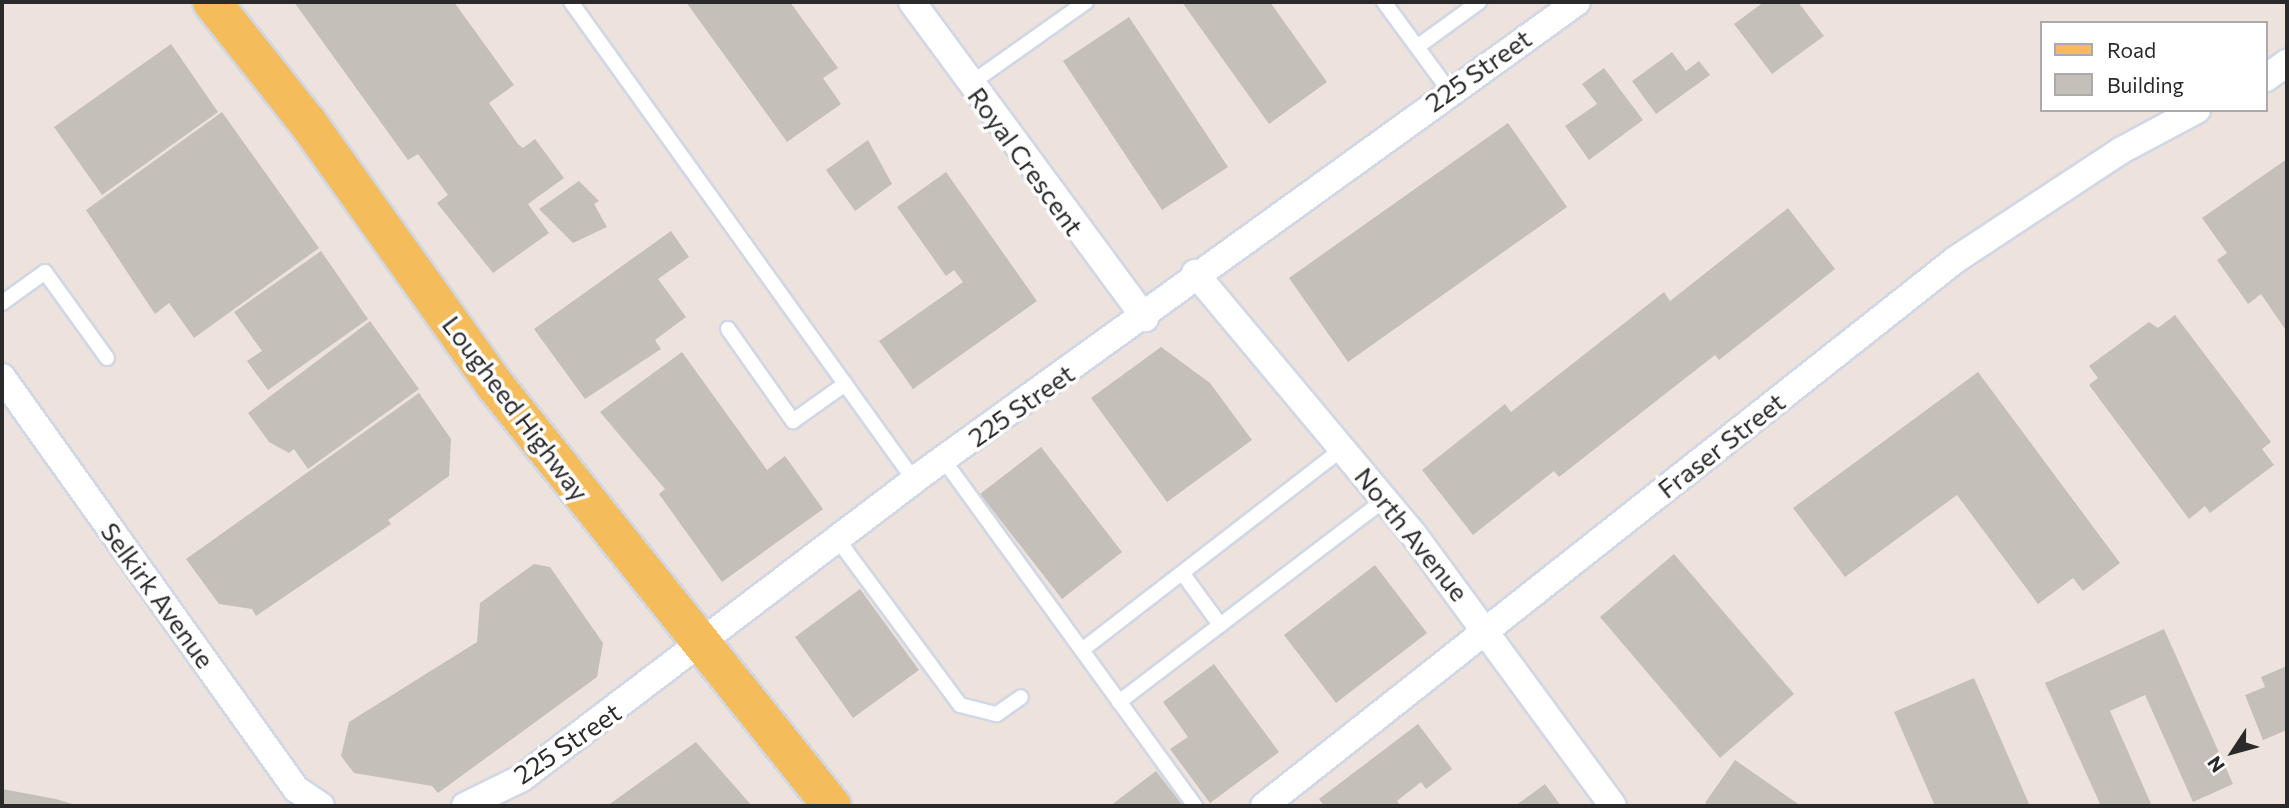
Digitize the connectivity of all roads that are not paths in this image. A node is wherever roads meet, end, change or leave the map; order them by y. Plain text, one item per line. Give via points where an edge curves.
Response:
1 (212, 2) edge
2 (571, 2) edge
3 (912, 2) edge
4 (1086, 2) edge
5 (1384, 2) edge
6 (1479, 2) edge
7 (1572, 3) edge
8 (1417, 47) junction
9 (2287, 63) edge
10 (2268, 77) edge
11 (970, 84) junction
12 (1448, 89) junction
13 (2193, 112) edge
14 (1195, 273) junction
15 (2, 303) edge
16 (1145, 318) junction
17 (728, 329) dead end
18 (107, 358) dead end
19 (2, 377) edge
20 (845, 384) junction
21 (1342, 448) junction
22 (943, 459) junction
23 (914, 480) junction
24 (1385, 499) junction
25 (838, 540) junction
26 (1183, 574) junction
27 (1220, 625) junction
28 (1489, 631) junction
29 (699, 645) junction
30 (1082, 650) junction
31 (1021, 696) dead end
32 (1119, 702) junction
33 (321, 806) edge
34 (465, 806) edge
35 (832, 806) edge
36 (1195, 806) edge
37 (1264, 806) edge
38 (1613, 806) edge

1 - 29 main road, Lougheed Highway via 308,123 495,385
2 - 20 lane
3 - 11 street, Royal Crescent
4 - 11 lane
5 - 8 lane
6 - 8 lane
7 - 12 street, 225 Street
8 - 12 lane
9 - 10 street
11 - 16 street, Royal Crescent
12 - 14 street, 225 Street
13 - 28 street, Fraser Street via 2122,150 1955,260
14 - 16 street, 225 Street
14 - 21 street, North Avenue
15 - 18 lane via 46,272
16 - 22 street, 225 Street
17 - 20 lane via 793,421
19 - 33 street, Selkirk Avenue via 296,789
20 - 23 lane
21 - 24 street, North Avenue
21 - 26 lane
22 - 23 street, 225 Street
22 - 30 lane
23 - 25 street, 225 Street
24 - 27 lane
24 - 28 street, North Avenue
25 - 29 street, 225 Street
25 - 31 lane via 960,705 997,714
26 - 27 lane
26 - 30 lane
27 - 32 lane
28 - 37 street, Fraser Street
28 - 38 street, North Avenue
29 - 34 street, 225 Street via 522,778
29 - 35 main road, Lougheed Highway
30 - 32 lane
32 - 36 lane

